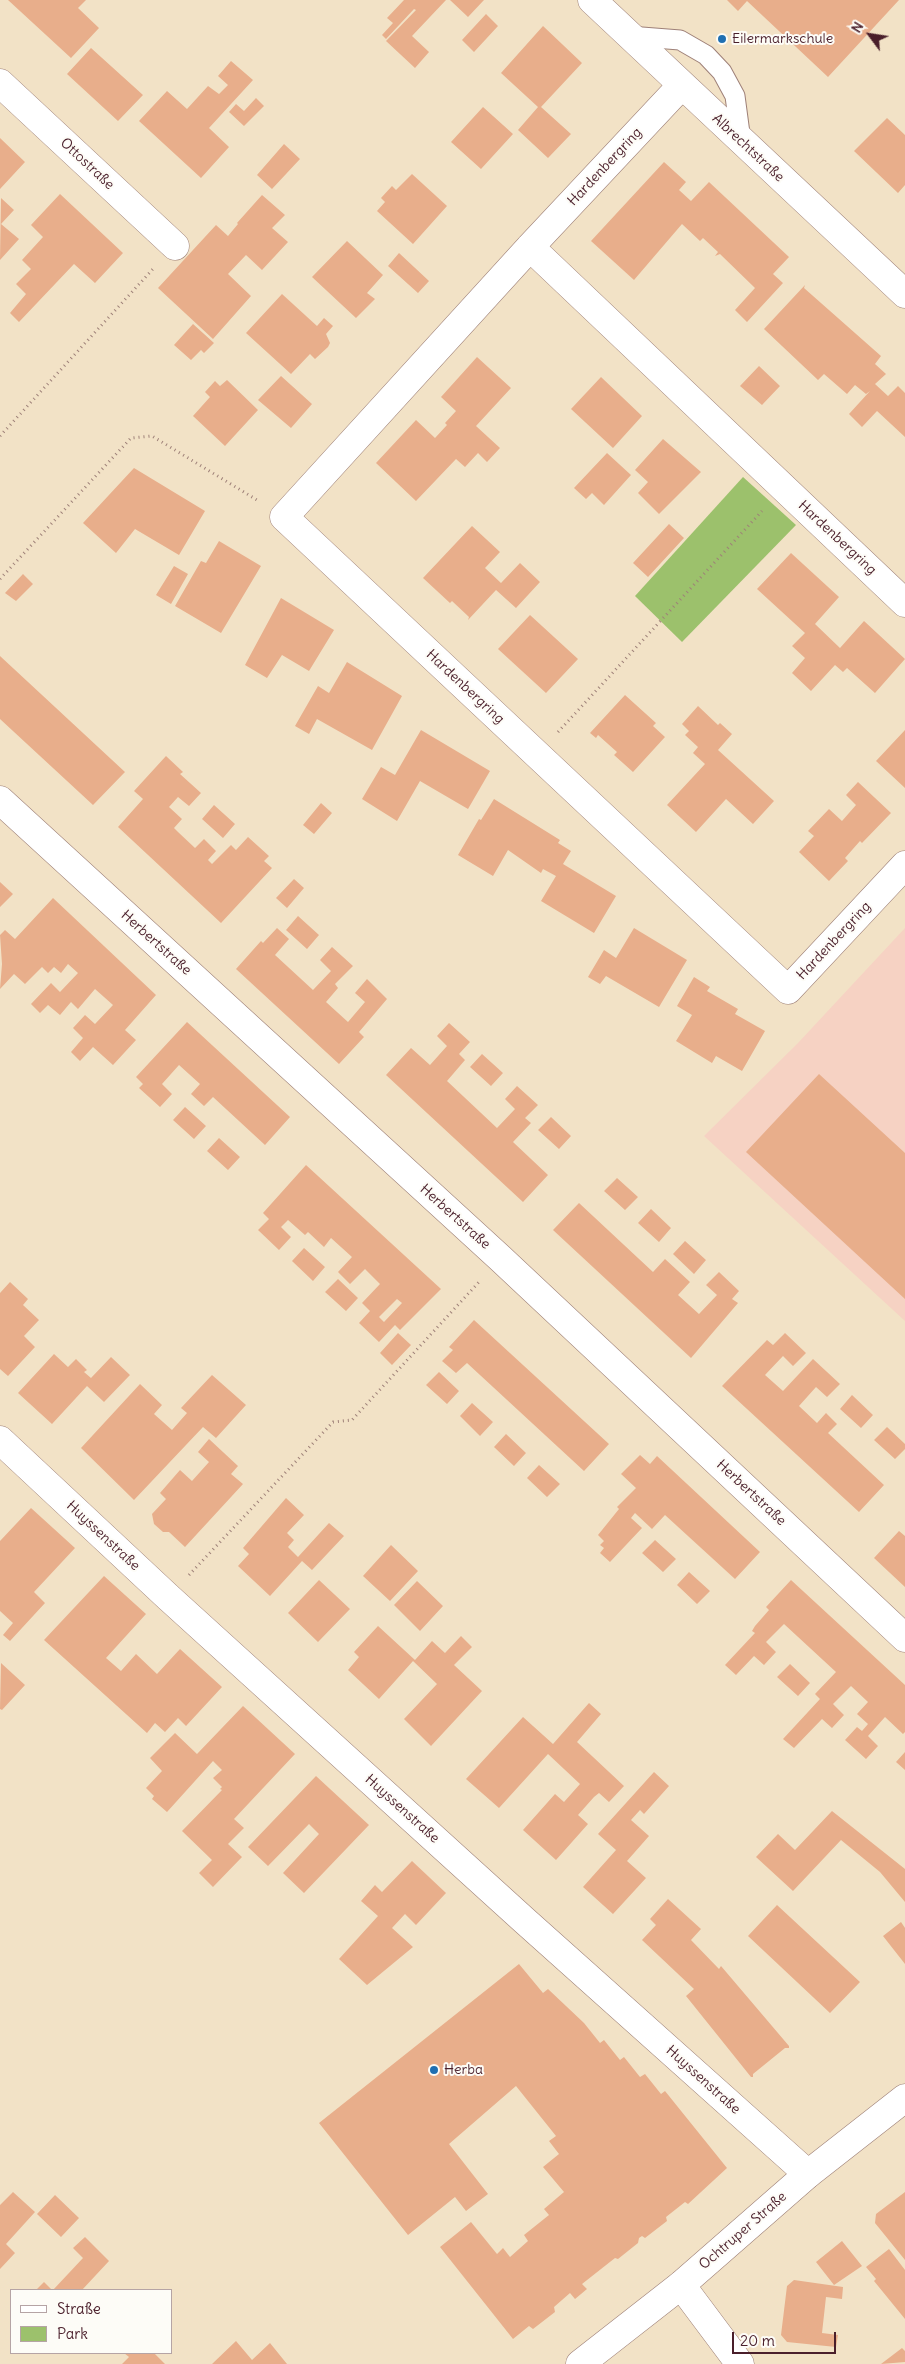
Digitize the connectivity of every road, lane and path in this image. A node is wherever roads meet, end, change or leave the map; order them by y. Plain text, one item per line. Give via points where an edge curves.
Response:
1 (592, 0) edge
2 (629, 36) junction
3 (0, 83) edge
4 (681, 86) junction
5 (741, 142) junction
6 (175, 246) joint
7 (530, 247) junction
8 (905, 294) edge
9 (0, 436) edge
10 (784, 488) junction
11 (284, 517) junction
12 (0, 579) edge
13 (905, 603) edge
14 (537, 755) junction
15 (0, 800) edge
16 (905, 865) edge
17 (500, 1258) junction
18 (0, 1440) edge
19 (168, 1597) junction
20 (905, 1638) edge
21 (905, 2098) edge
22 (808, 2174) junction
23 (681, 2285) junction
24 (742, 2363) edge
25 (580, 2364) edge

1 - 2 street, Albrechtstraße
2 - 4 street, Albrechtstraße
2 - 5 lane via 680,40 706,56 722,72 735,96
3 - 6 street, Ottostraße
4 - 5 street, Albrechtstraße
4 - 7 street, Hardenbergring
5 - 8 street, Albrechtstraße
6 - 9 path
7 - 10 street, Hardenbergring
7 - 11 street, Hardenbergring
10 - 13 street, Hardenbergring
10 - 14 path
11 - 12 path via 152,436 130,438
11 - 14 street, Hardenbergring
14 - 16 street, Hardenbergring via 788,990
15 - 17 street, Herbertstraße
17 - 19 path via 352,1420 334,1422
17 - 20 street, Herbertstraße
18 - 19 street, Huyssenstraße
19 - 22 street, Huyssenstraße
21 - 22 street, Ochtruper Straße
22 - 23 street, Ochtruper Straße
23 - 24 street
23 - 25 street, Ochtruper Straße

